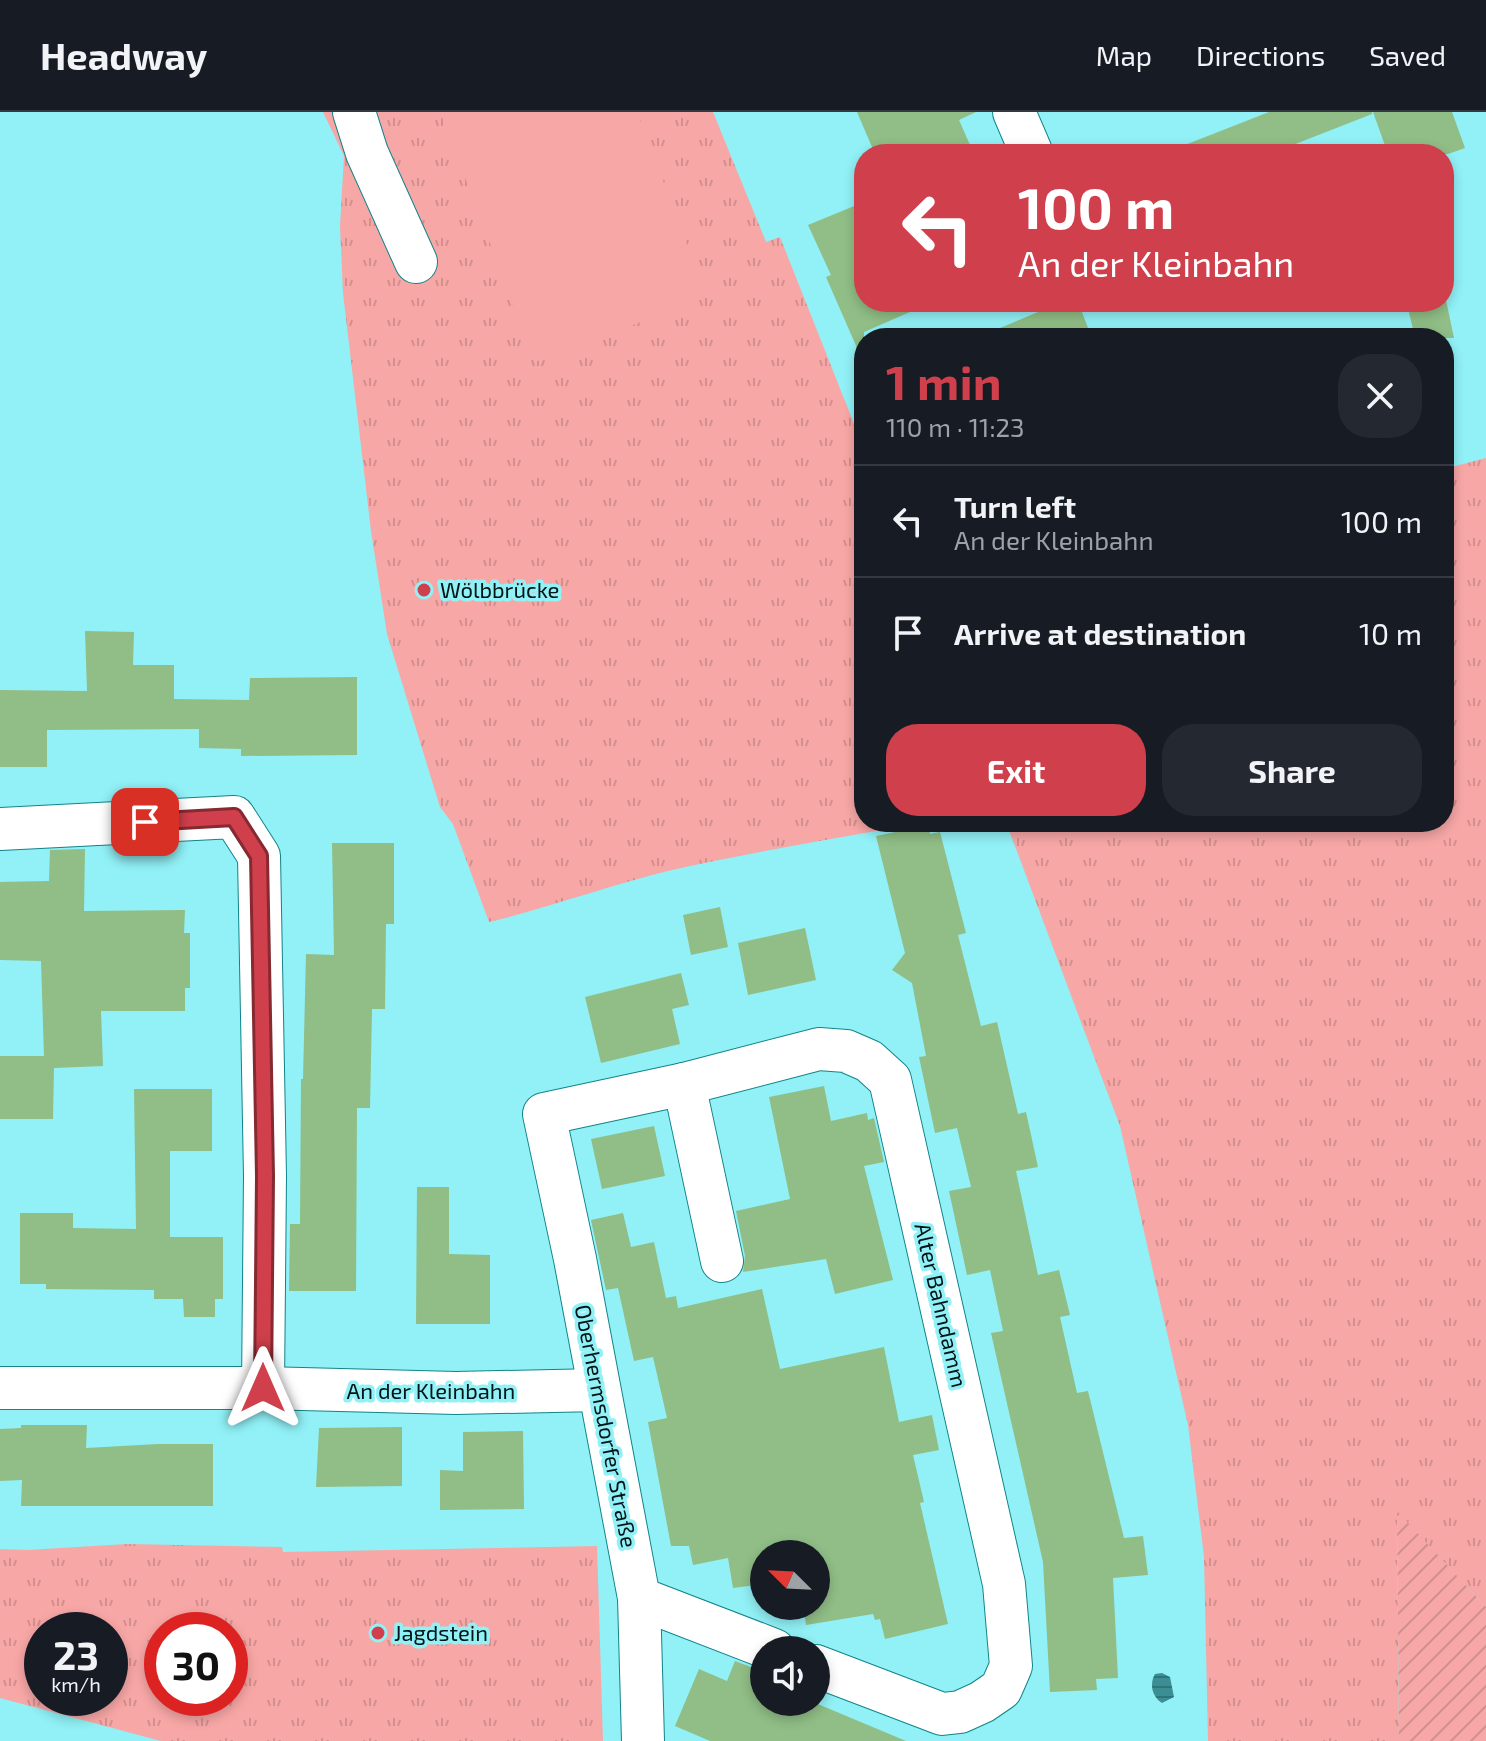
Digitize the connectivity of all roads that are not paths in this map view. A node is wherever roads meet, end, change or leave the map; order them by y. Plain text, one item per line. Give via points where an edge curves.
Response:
1 (354, 112) edge
2 (1014, 112) edge
3 (1028, 144) edge
4 (416, 262) dead end
5 (0, 829) edge
6 (684, 1084) junction
7 (544, 1114) joint
8 (722, 1261) dead end
9 (0, 1388) edge
10 (263, 1388) junction
11 (599, 1390) junction
12 (639, 1598) junction
13 (750, 1641) edge
14 (830, 1671) edge
15 (643, 1741) edge

1 - 4 street
2 - 3 street
5 - 10 street via 234,817 259,856
6 - 7 street, Alter Bahndamm
6 - 8 street
6 - 14 street, Alter Bahndamm via 819,1049 846,1051 869,1061 890,1080 1004,1584 1011,1666 1001,1689 960,1712 942,1714
7 - 11 street, Oberhermsdorfer Straße
9 - 10 street, An der Kleinbahn
10 - 11 street, An der Kleinbahn
11 - 12 street, Oberhermsdorfer Straße
12 - 13 street
12 - 15 street, Oberhermsdorfer Straße

